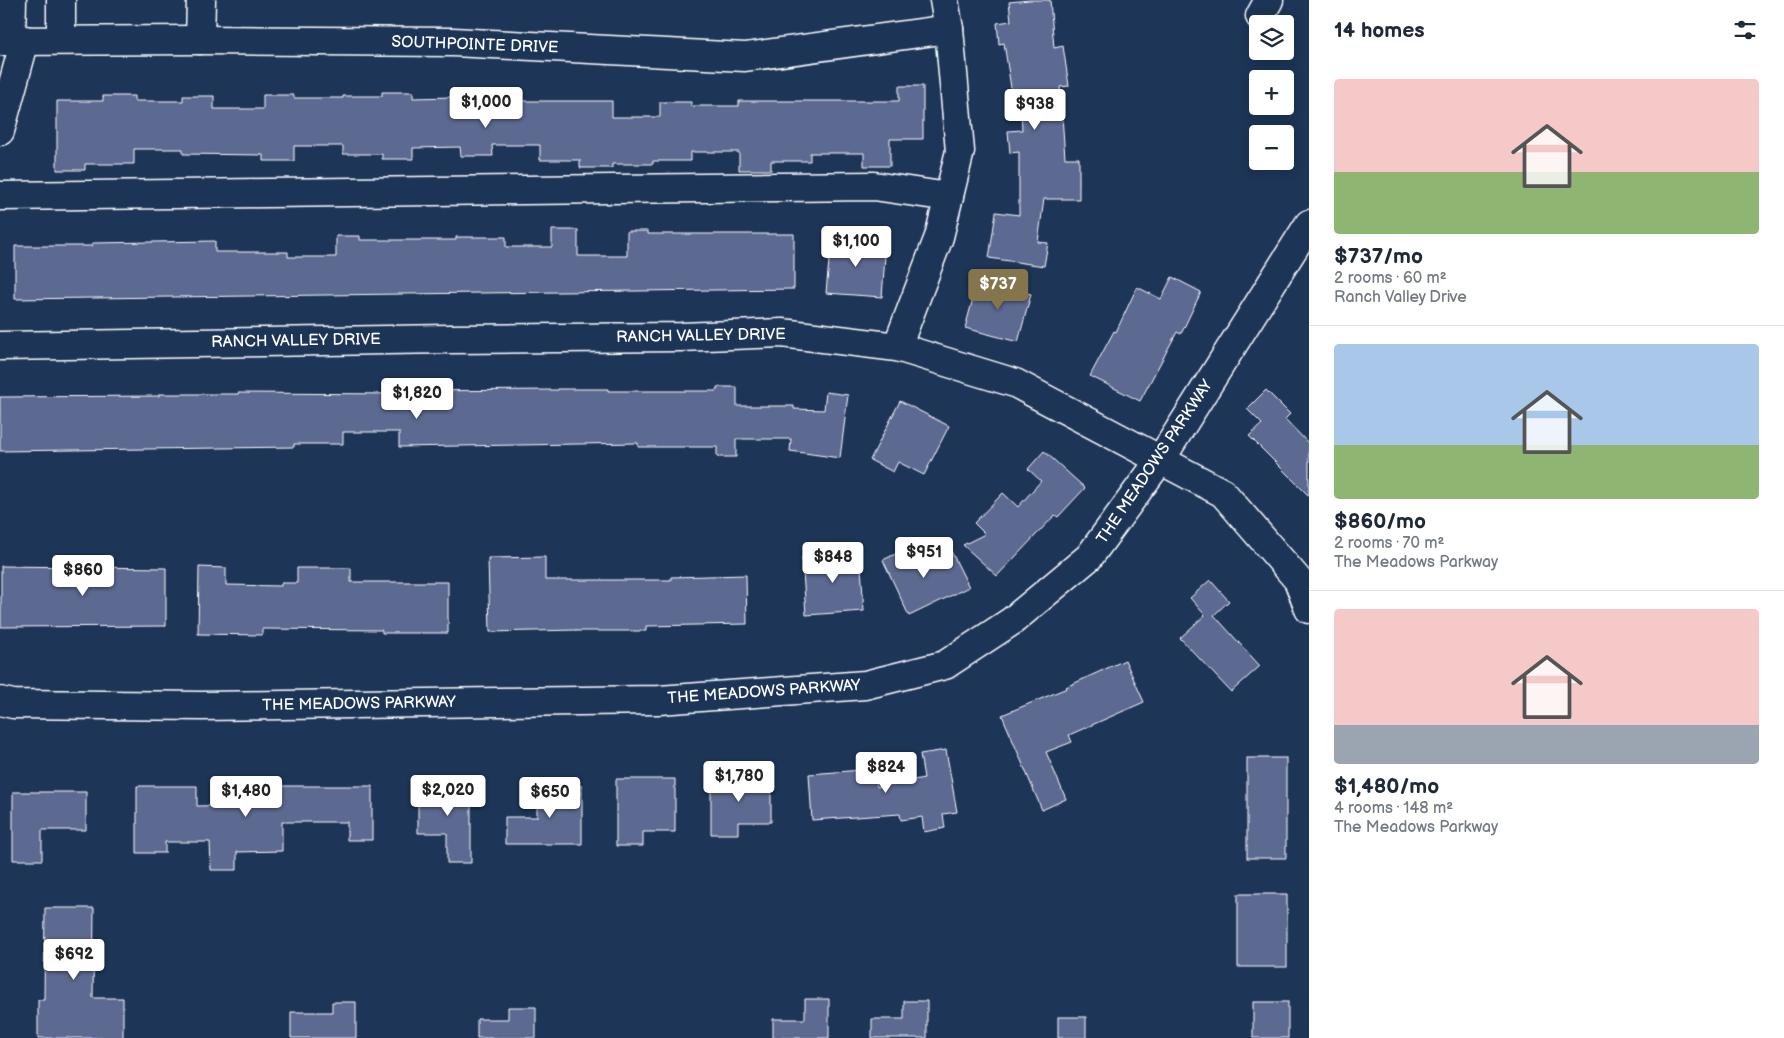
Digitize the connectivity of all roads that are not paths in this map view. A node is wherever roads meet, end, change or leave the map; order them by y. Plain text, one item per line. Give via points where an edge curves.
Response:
1 (12, 0) edge
2 (61, 0) edge
3 (201, 0) edge
4 (944, 0) edge
5 (949, 29) junction
6 (12, 40) edge
7 (61, 40) junction
8 (200, 40) junction
9 (0, 131) edge
10 (0, 196) edge
11 (949, 197) junction
12 (1309, 224) edge
13 (0, 346) edge
14 (897, 347) junction
15 (1161, 459) junction
16 (1309, 609) edge
17 (0, 701) edge

1 - 6 street
2 - 7 street
3 - 8 street
4 - 5 street
5 - 8 street, SOUTHPOINTE DRIVE via 745,57 452,42
5 - 11 street via 960,151
6 - 7 street, SOUTHPOINTE DRIVE
6 - 9 street
7 - 8 street, SOUTHPOINTE DRIVE
10 - 11 street via 874,186
11 - 14 street via 939,236
12 - 15 street, THE MEADOWS PARKWAY
13 - 14 street, RANCH VALLEY DRIVE via 449,338 681,338 782,333
14 - 15 street, RANCH VALLEY DRIVE via 1015,383
15 - 16 street, RANCH VALLEY DRIVE via 1223,494 1298,580
15 - 17 street, THE MEADOWS PARKWAY via 1089,557 1012,621 945,665 865,685 659,700 201,706 13,704

